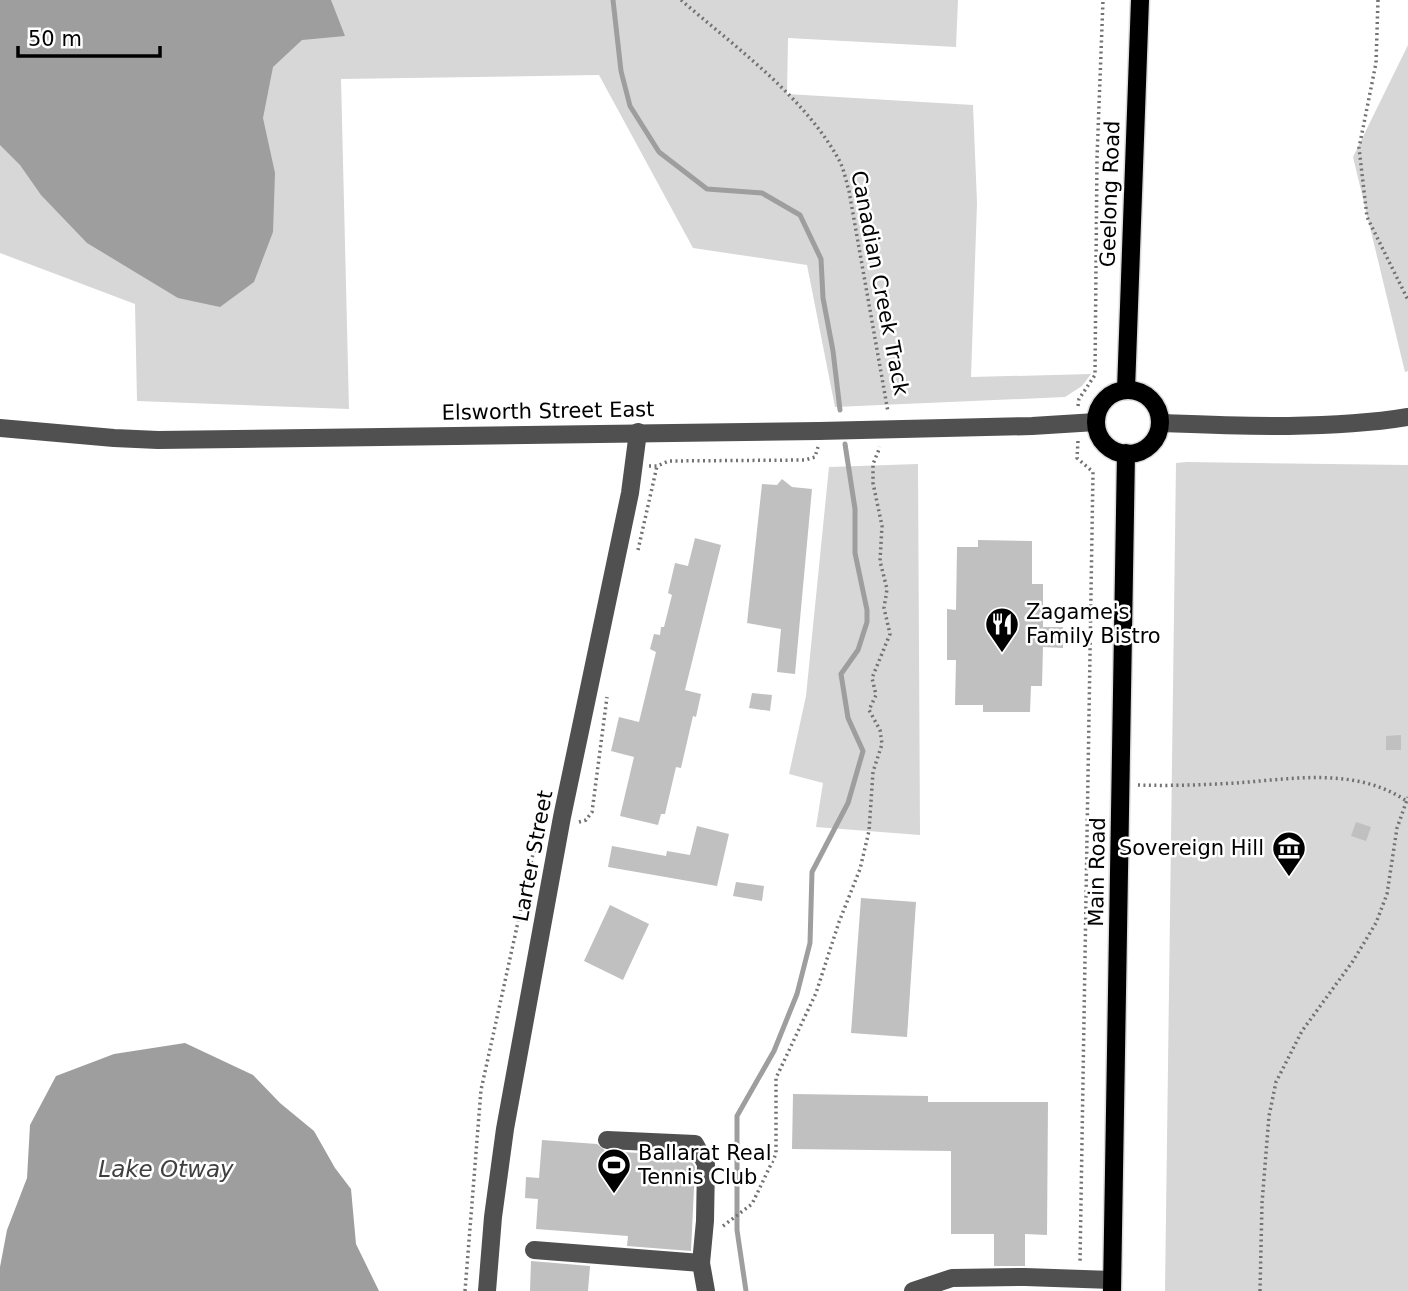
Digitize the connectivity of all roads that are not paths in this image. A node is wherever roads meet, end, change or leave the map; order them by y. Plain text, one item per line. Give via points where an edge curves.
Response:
1 (1140, 0) edge
2 (1126, 390) junction
3 (1408, 417) edge
4 (1087, 423) junction
5 (1160, 423) junction
6 (0, 428) edge
7 (638, 432) junction
8 (1126, 453) junction
9 (607, 1140) dead end
10 (534, 1250) dead end
11 (701, 1263) junction
12 (1112, 1286) edge
13 (487, 1291) edge
14 (706, 1291) edge
15 (913, 1291) edge

1 - 2 main road, Geelong Road
2 - 4 main road via 1113,394
2 - 5 main road via 1150,399
3 - 5 street via 1307,424
4 - 7 street, Elsworth Street East
4 - 8 main road via 1105,443
5 - 8 main road via 1149,445
6 - 7 street, Elsworth Street East via 158,440
7 - 13 street, Larter Street via 505,1129
8 - 12 main road, Main Road
9 - 11 street via 695,1144 706,1164
10 - 11 street
11 - 14 street
12 - 15 street via 1080,1279 952,1278

